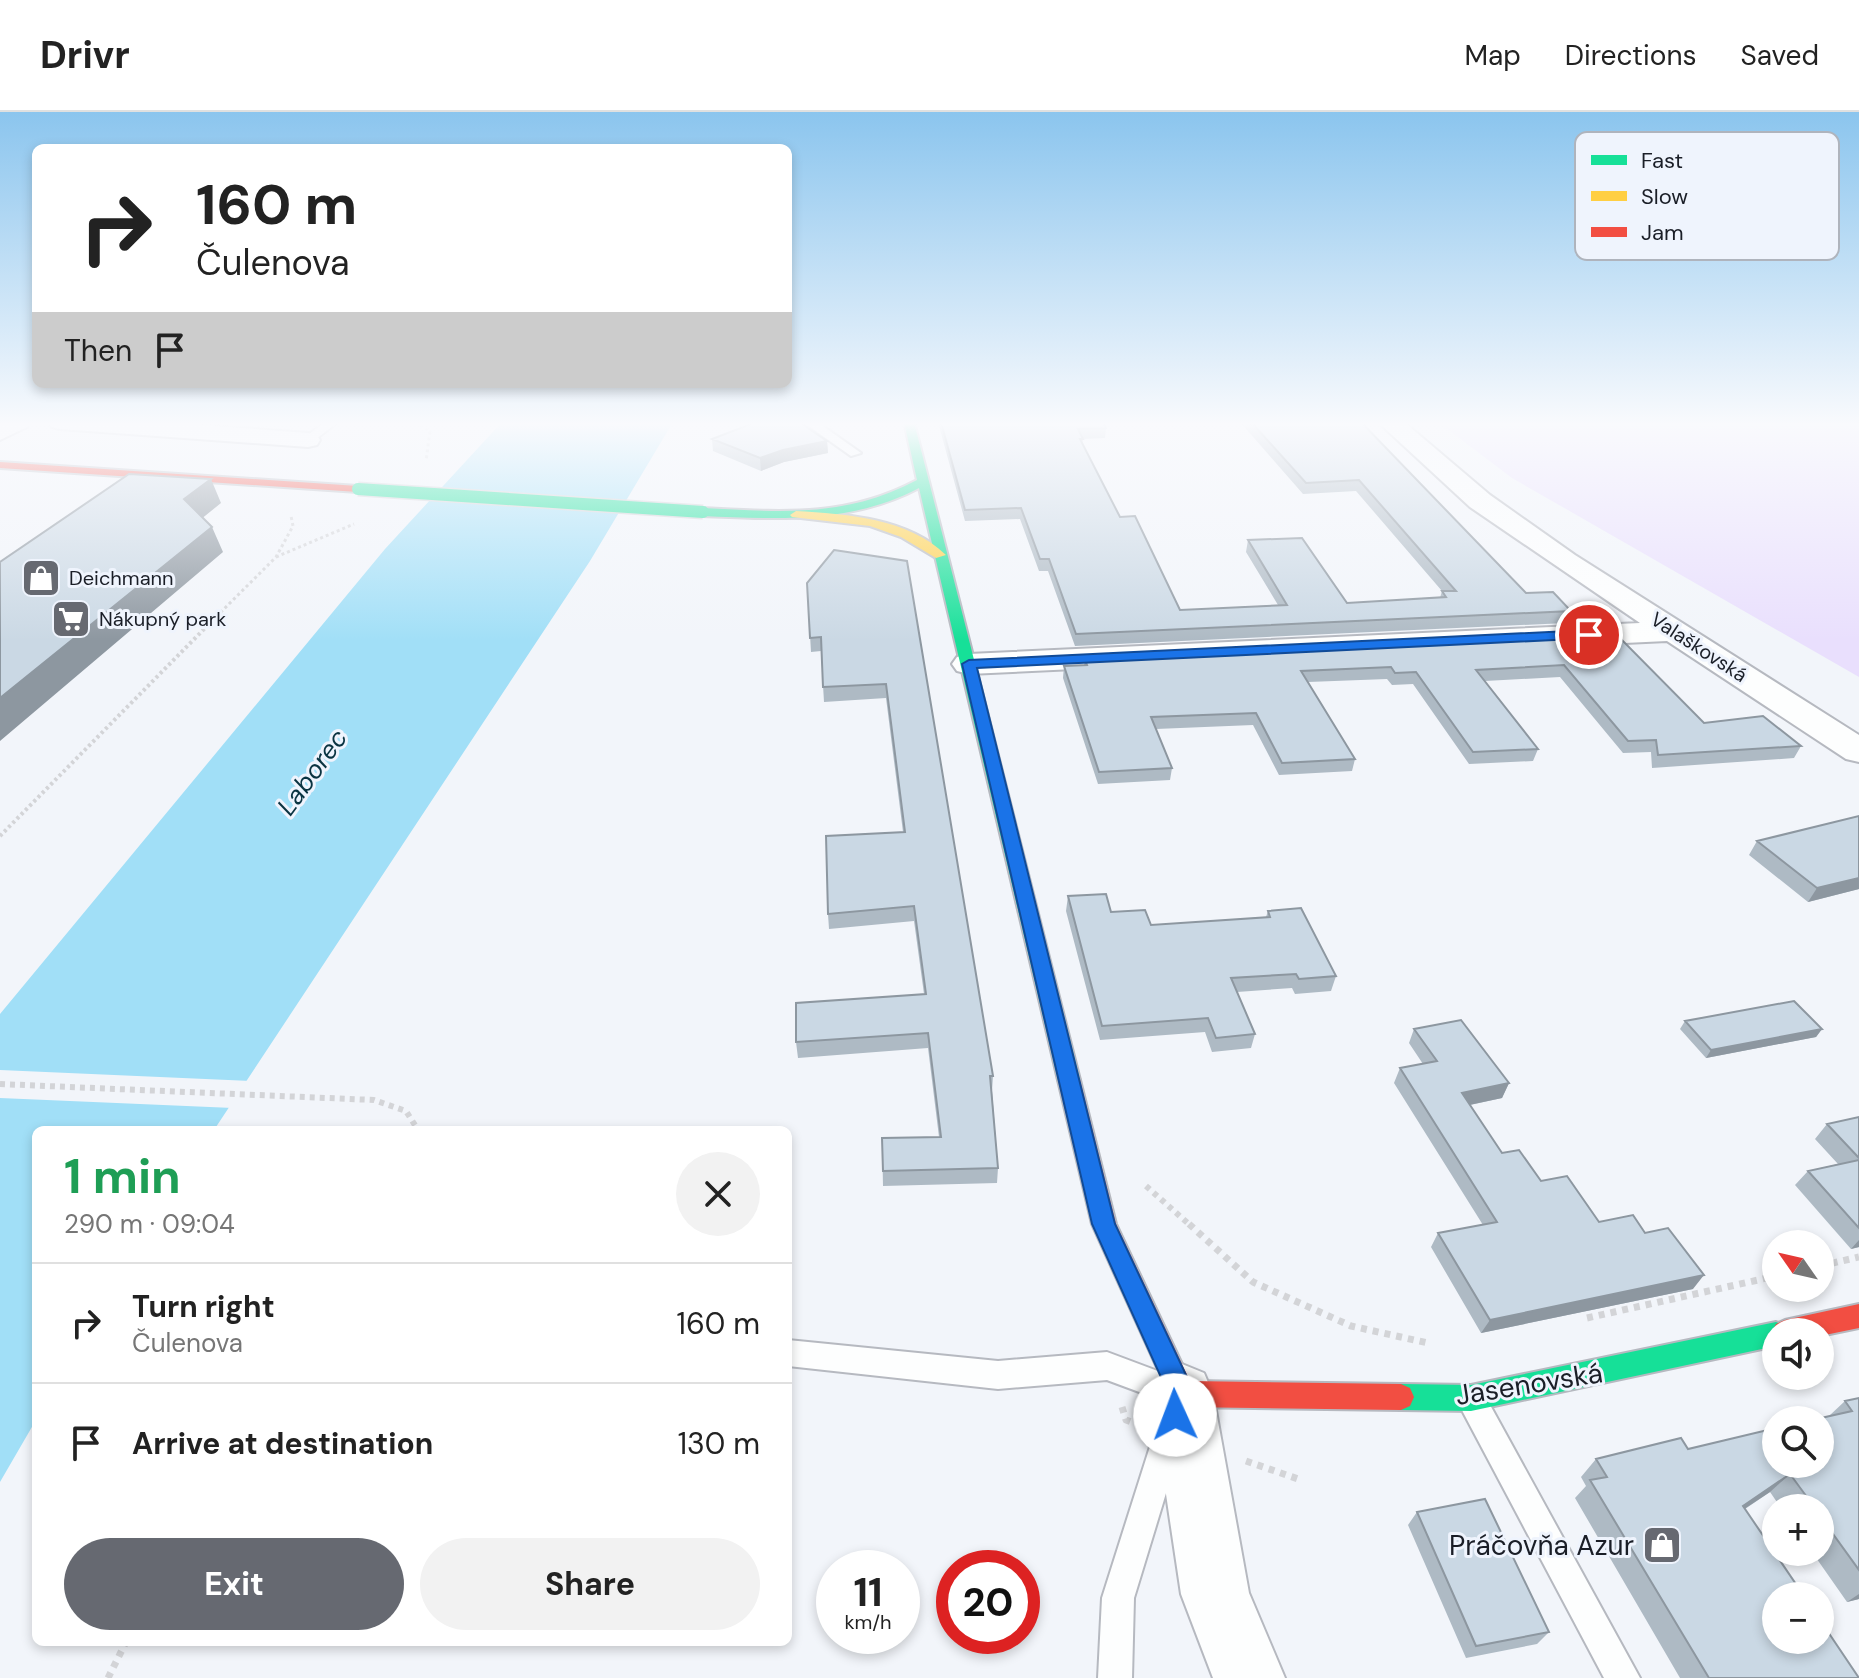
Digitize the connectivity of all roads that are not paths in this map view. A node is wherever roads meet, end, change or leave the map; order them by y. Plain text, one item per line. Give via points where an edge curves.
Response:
1 (449, 495) edge
2 (902, 495) edge
3 (926, 495) edge
4 (1473, 495) edge
5 (789, 515) junction
6 (940, 555) junction
7 (1675, 631) junction
8 (969, 664) junction
9 (1859, 751) edge
10 (1859, 1316) edge
11 (1834, 1321) edge
12 (1762, 1337) edge
13 (792, 1353) edge
14 (1182, 1394) junction
15 (1471, 1398) junction
16 (1115, 1678) edge
17 (1249, 1678) edge
18 (1623, 1678) edge

1 - 5 street, bridge
2 - 5 street via 871,508
3 - 6 street
4 - 7 street, Valaškovská
5 - 6 street via 890,525 918,537
6 - 8 street
7 - 8 street
7 - 9 street, Valaškovská
8 - 14 street via 1104,1224
10 - 11 street
12 - 15 street, Jasenovská
13 - 14 lane via 998,1375 1107,1366
14 - 15 street, Jasenovská
14 - 16 lane via 1118,1598
14 - 17 street via 1215,1594
15 - 18 lane

